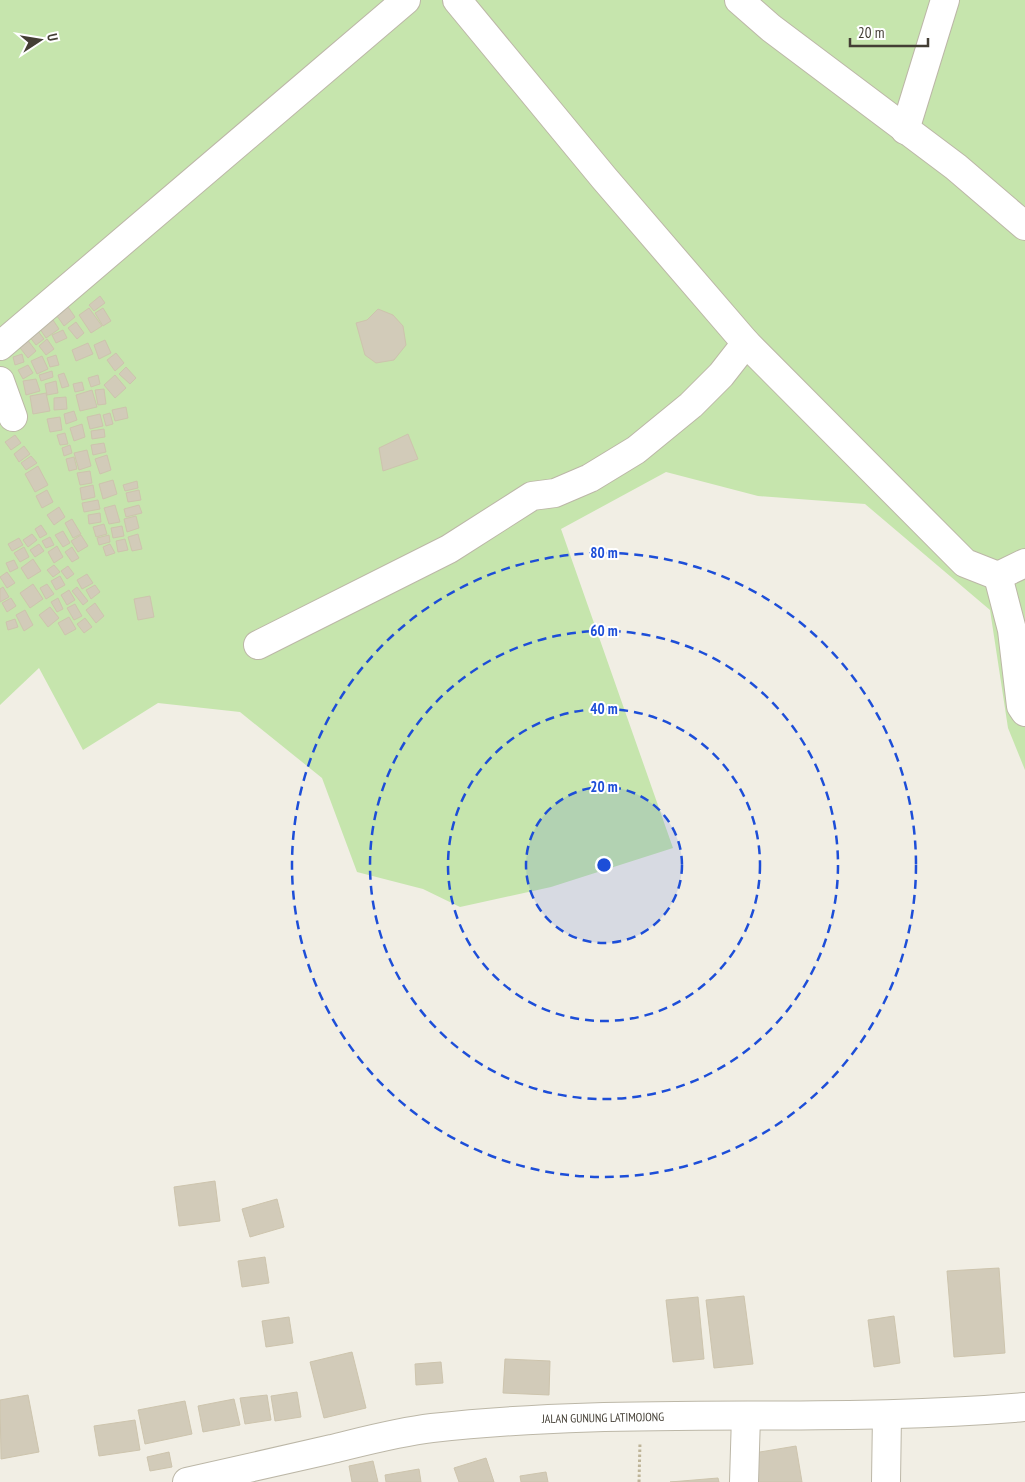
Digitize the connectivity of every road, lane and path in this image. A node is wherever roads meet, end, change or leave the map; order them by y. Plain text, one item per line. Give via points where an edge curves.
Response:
1 (406, 0) edge
2 (457, 0) edge
3 (739, 0) edge
4 (944, 0) edge
5 (905, 130) junction
6 (1025, 226) edge
7 (746, 343) junction
8 (0, 346) edge
9 (0, 381) edge
10 (13, 417) dead end
11 (1025, 564) edge
12 (998, 576) junction
13 (258, 645) dead end
14 (1025, 712) edge
15 (1025, 1407) edge
16 (887, 1415) junction
17 (746, 1416) junction
18 (641, 1417) junction
19 (187, 1482) edge
20 (639, 1482) edge
21 (744, 1482) edge
22 (886, 1482) edge

1 - 8 street
2 - 7 street
3 - 5 street
4 - 5 street
5 - 6 street via 956,167
7 - 12 street via 965,563
7 - 13 street via 721,375 636,450 590,478 555,493 532,496 448,549
9 - 10 street
11 - 12 street
12 - 14 street via 1012,630
15 - 16 street, JALAN GUNUNG LATIMOJONG
16 - 17 street, JALAN GUNUNG LATIMOJONG
16 - 22 street
17 - 18 street, JALAN GUNUNG LATIMOJONG
17 - 21 street
18 - 19 street, JALAN GUNUNG LATIMOJONG via 557,1418 429,1428
18 - 20 path

